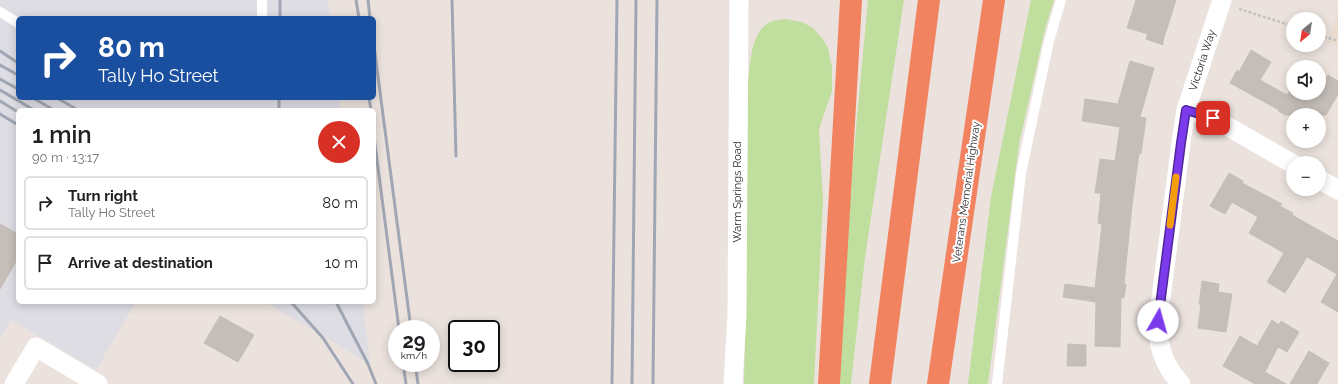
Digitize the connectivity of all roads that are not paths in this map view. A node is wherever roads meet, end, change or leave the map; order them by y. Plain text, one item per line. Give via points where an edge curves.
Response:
1 (262, 0) edge
2 (738, 0) edge
3 (851, 0) edge
4 (929, 0) edge
5 (994, 0) edge
6 (1061, 0) edge
7 (1222, 0) edge
8 (0, 12) edge
9 (262, 16) edge
10 (16, 22) edge
11 (1186, 110) junction
12 (1286, 160) edge
13 (1326, 183) edge
14 (1338, 190) edge
15 (1179, 382) edge
16 (14, 384) edge
17 (98, 384) edge
18 (733, 384) edge
19 (829, 384) edge
20 (880, 384) edge
21 (938, 384) edge
22 (998, 384) edge

1 - 9 lane
2 - 18 street, Warm Springs Road via 737,314
3 - 19 highway
4 - 20 highway
5 - 21 highway, Veterans Memorial Highway
6 - 22 lane via 1049,41 1021,173
7 - 11 street, Victoria Way
8 - 10 lane
11 - 12 street via 1213,118
11 - 15 street, Victoria Way via 1158,332 1163,357
13 - 14 street
16 - 17 street via 36,348

